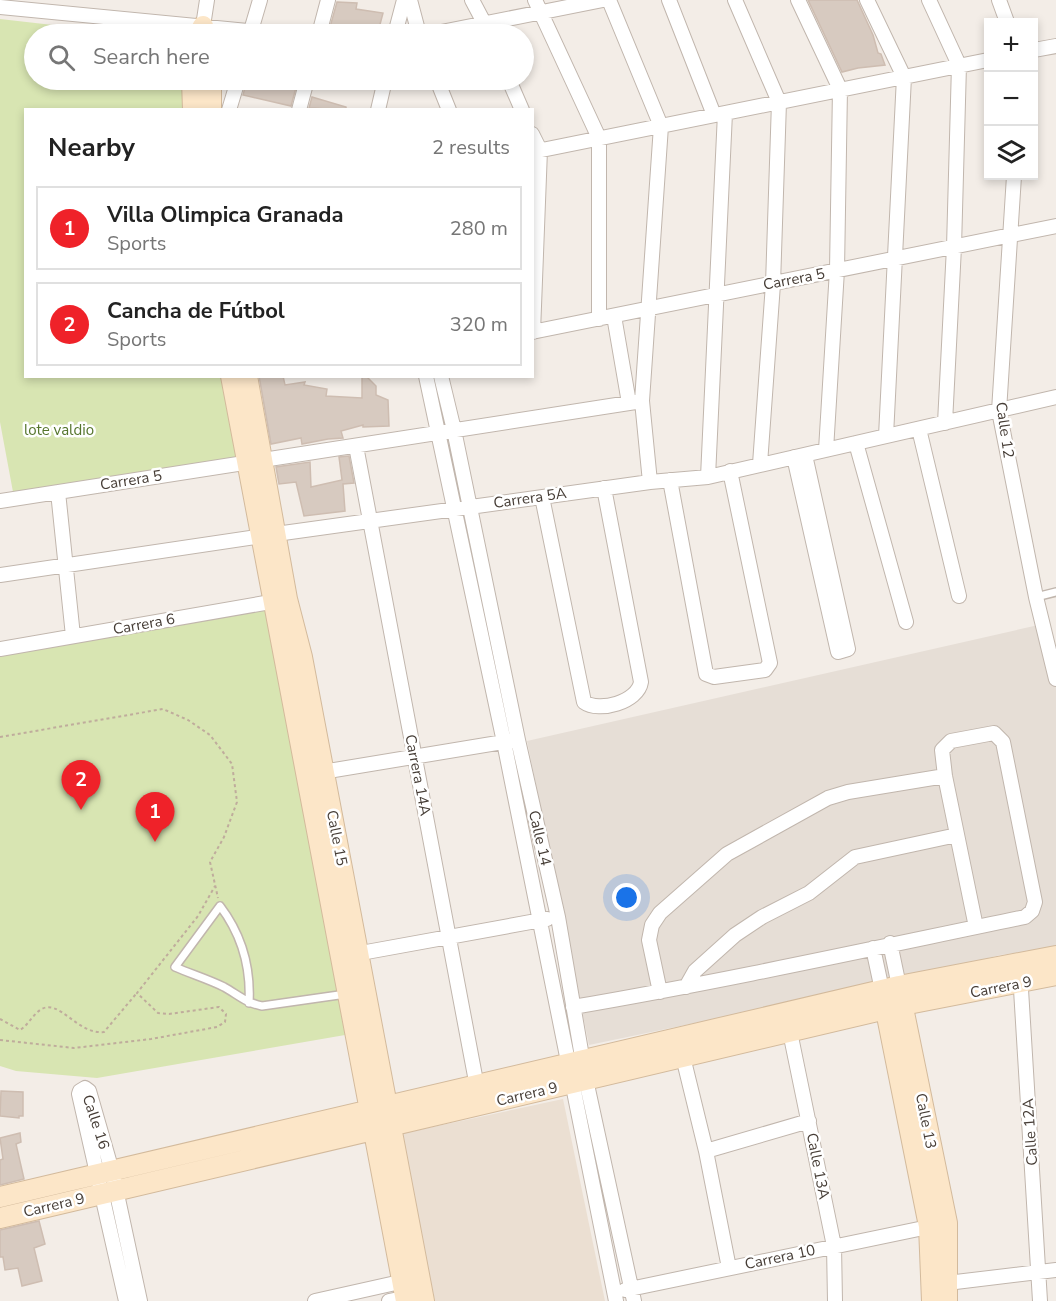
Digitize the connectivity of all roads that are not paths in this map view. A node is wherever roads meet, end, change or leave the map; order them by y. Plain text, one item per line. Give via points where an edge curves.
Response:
1 (207, 0) edge
2 (260, 0) edge
3 (328, 0) edge
4 (404, 0) edge
5 (410, 0) edge
6 (472, 0) edge
7 (603, 0) edge
8 (609, 0) edge
9 (669, 0) edge
10 (735, 0) edge
11 (798, 0) edge
12 (867, 0) edge
13 (928, 0) edge
14 (999, 0) edge
15 (538, 6) edge
16 (0, 7) edge
17 (1006, 18) edge
18 (138, 24) edge
19 (204, 24) edge
20 (253, 24) edge
21 (322, 24) edge
22 (398, 24) edge
23 (416, 24) edge
24 (484, 24) edge
25 (498, 24) edge
26 (1056, 46) edge
27 (1038, 49) edge
28 (984, 61) edge
29 (959, 65) junction
30 (904, 77) junction
31 (840, 89) junction
32 (192, 90) edge
33 (212, 90) edge
34 (235, 90) edge
35 (304, 90) edge
36 (383, 90) edge
37 (441, 90) edge
38 (513, 90) edge
39 (778, 102) junction
40 (193, 108) edge
41 (211, 108) edge
42 (230, 108) edge
43 (300, 108) edge
44 (379, 108) edge
45 (448, 108) edge
46 (521, 108) edge
47 (720, 114) junction
48 (661, 126) junction
49 (599, 138) junction
50 (536, 151) edge
51 (1014, 180) edge
52 (1056, 226) edge
53 (1011, 235) junction
54 (954, 247) junction
55 (894, 259) junction
56 (837, 270) junction
57 (534, 272) edge
58 (773, 284) junction
59 (717, 295) junction
60 (647, 309) junction
61 (614, 316) junction
62 (599, 319) junction
63 (534, 332) edge
64 (232, 378) edge
65 (247, 378) edge
66 (426, 378) edge
67 (441, 378) edge
68 (1056, 397) edge
69 (635, 402) junction
70 (999, 411) junction
71 (945, 423) junction
72 (919, 429) junction
73 (454, 430) junction
74 (439, 433) junction
75 (886, 436) junction
76 (856, 443) junction
77 (356, 446) junction
78 (826, 450) junction
79 (799, 456) junction
80 (254, 461) junction
81 (760, 464) junction
82 (730, 471) junction
83 (708, 477) junction
84 (670, 480) junction
85 (650, 482) junction
86 (604, 488) junction
87 (58, 492) junction
88 (542, 497) junction
89 (0, 501) edge
90 (469, 507) junction
91 (454, 509) junction
92 (370, 521) junction
93 (268, 535) junction
94 (65, 565) junction
95 (0, 575) edge
96 (1056, 592) edge
97 (960, 596) dead end
98 (1036, 597) junction
99 (280, 600) junction
100 (906, 622) dead end
101 (73, 636) junction
102 (0, 649) edge
103 (1056, 680) edge
104 (518, 740) junction
105 (504, 742) junction
106 (415, 757) junction
107 (316, 773) junction
108 (945, 776) junction
109 (957, 835) junction
110 (558, 916) junction
111 (538, 920) junction
112 (976, 927) junction
113 (449, 937) junction
114 (890, 944) junction
115 (873, 948) junction
116 (350, 955) junction
117 (1056, 956) edge
118 (1019, 962) junction
119 (1056, 975) edge
120 (1020, 983) junction
121 (686, 987) junction
122 (660, 992) junction
123 (348, 993) junction
124 (892, 998) junction
125 (249, 1003) junction
126 (573, 1006) junction
127 (790, 1032) junction
128 (683, 1057) junction
129 (577, 1072) junction
130 (477, 1085) junction
131 (481, 1105) junction
132 (379, 1108) junction
133 (809, 1121) junction
134 (382, 1128) junction
135 (706, 1150) junction
136 (105, 1172) junction
137 (109, 1192) junction
138 (0, 1197) edge
139 (0, 1218) edge
140 (938, 1225) junction
141 (834, 1246) junction
142 (729, 1268) junction
143 (1056, 1270) edge
144 (1039, 1272) junction
145 (939, 1292) edge
146 (410, 1293) edge
147 (632, 1295) edge
148 (615, 1296) edge
149 (126, 1301) edge
150 (140, 1301) edge
151 (315, 1301) edge
152 (835, 1301) edge
153 (1040, 1301) edge

1 - 19 street
2 - 20 street
3 - 21 street
4 - 22 street
5 - 23 street
6 - 24 street
7 - 15 street
8 - 48 street
9 - 47 street
10 - 39 street
11 - 31 street
12 - 30 street
13 - 29 street
14 - 17 street
15 - 25 street
15 - 49 street
16 - 18 street
26 - 27 street
28 - 29 street
29 - 30 street
29 - 54 street
30 - 31 street
30 - 55 street
31 - 39 street
31 - 56 street
32 - 40 street
33 - 41 street
34 - 42 street
35 - 43 street
36 - 44 street
37 - 45 street
38 - 46 street
39 - 47 street
39 - 58 street
47 - 48 street
47 - 59 street
48 - 49 street
48 - 60 street
49 - 50 street
49 - 62 street
50 - 57 street
51 - 53 street, Calle 12
52 - 53 street, Carrera 5
53 - 54 street, Carrera 5
53 - 70 street, Calle 12
54 - 55 street, Carrera 5
54 - 71 street
55 - 56 street, Carrera 5
55 - 75 street
56 - 58 street, Carrera 5
56 - 78 street
58 - 59 street, Carrera 5
58 - 81 street
59 - 60 street, Carrera 5
59 - 83 street
60 - 61 street, Carrera 5
60 - 69 street
61 - 62 street, Carrera 5
61 - 69 street
62 - 63 street, Carrera 5
64 - 80 street, Calle 15
65 - 80 street, Calle 15
66 - 74 street, Calle 14
67 - 73 street, Calle 14
68 - 70 street, Carrera 5A
69 - 73 street, Carrera 5
69 - 85 street
70 - 71 street, Carrera 5A
70 - 98 street, Calle 12
71 - 72 street, Carrera 5A
72 - 75 street, Carrera 5A
72 - 97 street
73 - 74 street, Carrera 5
73 - 90 street, Calle 14
74 - 77 street, Carrera 5
74 - 91 street, Calle 14
75 - 76 street, Carrera 5A
76 - 78 street, Carrera 5A
76 - 100 street
77 - 80 street, Carrera 5
77 - 92 street, Carrera 14A
78 - 79 street, Carrera 5A
79 - 79 street via 838,652 848,649
79 - 81 street, Carrera 5A
80 - 87 street, Carrera 5
80 - 93 street, Calle 15
81 - 82 street, Carrera 5A
82 - 83 street, Carrera 5A
82 - 84 street via 770,663 765,670 714,677 706,674
83 - 84 street, Carrera 5A
84 - 85 street, Carrera 5A
85 - 86 street, Carrera 5A
86 - 88 street, Carrera 5A
86 - 88 street via 640,688 628,700 604,705 589,706 584,702
87 - 89 street, Carrera 5
87 - 94 street
88 - 90 street, Carrera 5A
90 - 91 street, Carrera 5A
90 - 104 street, Calle 14
91 - 92 street, Carrera 5A
91 - 105 street, Calle 14
92 - 93 street, Carrera 5A
92 - 106 street, Carrera 14A
93 - 94 street, Carrera 5A
93 - 99 street, Calle 15
94 - 95 street, Carrera 5A
94 - 101 street
96 - 98 lane
98 - 103 street, Calle 12
99 - 101 street, Carrera 6
99 - 107 street, Calle 15
101 - 102 street, Carrera 6
104 - 105 street
104 - 110 street, Calle 14
105 - 106 street
105 - 111 street, Calle 14
106 - 107 street
106 - 113 street, Carrera 14A
107 - 116 street, Calle 15
108 - 109 street
108 - 112 street via 942,750 951,741 994,733 1003,742 1035,902 1025,917
108 - 122 street via 828,798 727,854 660,913 652,925 649,940
109 - 112 street
109 - 121 street via 855,857 808,893 735,935 695,971
110 - 111 street
110 - 126 street, Calle 14
111 - 113 street
111 - 129 street, Calle 14
112 - 114 street
113 - 116 street
113 - 130 street, Carrera 14A
114 - 115 street
114 - 124 street, Calle 13
115 - 121 street
115 - 124 street, Calle 13
116 - 123 street, Calle 15
116 - 132 street, Calle 15
117 - 118 street, Carrera 9
118 - 120 street, Calle 12A
118 - 124 street, Carrera 9
119 - 120 street, Carrera 9
120 - 124 street, Carrera 9
120 - 144 street, Calle 12A
121 - 122 street
122 - 126 street
123 - 125 lane via 267,1007
123 - 132 street, Calle 15
124 - 127 street, Carrera 9
124 - 129 street, Carrera 9
124 - 140 street, Calle 13
125 - 125 lane via 243,948 235,926 220,906 175,967 222,986
126 - 129 street, Calle 14
127 - 128 street, Carrera 9
127 - 133 street, Calle 13A
128 - 129 street, Carrera 9
128 - 135 street
129 - 130 street, Carrera 9
129 - 131 street, Carrera 9
129 - 147 street, Calle 14
129 - 148 street, Calle 14
130 - 131 street, Carrera 14A
130 - 132 street, Carrera 9
131 - 134 street, Carrera 9
132 - 134 street, Calle 15
132 - 136 street, Carrera 9
133 - 135 street
133 - 141 street, Calle 13A
134 - 137 street, Carrera 9
134 - 146 street, Calle 15
135 - 142 street
136 - 136 street, Calle 16 via 89,1091 87,1088 79,1094
136 - 137 street, Calle 16
136 - 138 street, Carrera 9
137 - 139 street, Carrera 9
137 - 149 street, Calle 16
137 - 150 street, Calle 16
140 - 141 street, Carrera 10
140 - 145 street, Calle 13
141 - 142 street, Carrera 10
141 - 152 street, Calle 13A
142 - 147 street, Carrera 10
143 - 144 street
144 - 145 street
144 - 153 street, Calle 12A
146 - 151 street
147 - 148 street, Carrera 10

